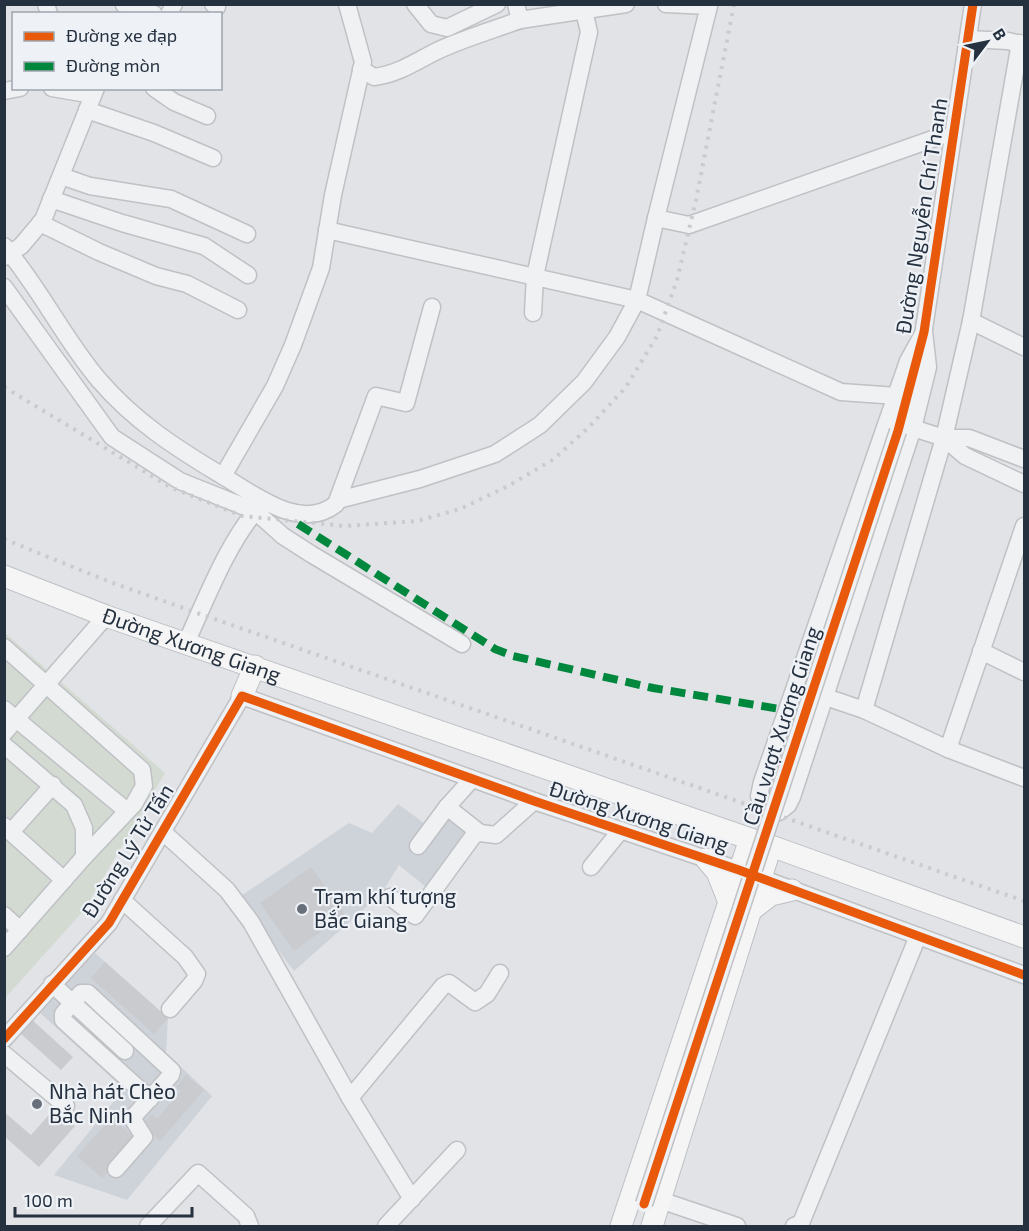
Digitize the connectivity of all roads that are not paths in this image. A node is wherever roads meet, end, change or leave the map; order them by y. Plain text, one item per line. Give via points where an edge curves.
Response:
1 (347, 4) edge
2 (415, 4) edge
3 (497, 4) edge
4 (626, 4) edge
5 (666, 4) edge
6 (973, 4) edge
7 (124, 5) edge
8 (584, 11) junction
9 (147, 12) edge
10 (518, 12) edge
11 (968, 39) junction
12 (1022, 44) edge
13 (362, 69) junction
14 (60, 90) edge
15 (157, 90) edge
16 (92, 98) edge
17 (207, 116) dead end
18 (941, 136) dead end
19 (213, 158) dead end
20 (61, 176) junction
21 (51, 200) junction
22 (656, 218) junction
23 (40, 223) junction
24 (327, 230) junction
25 (248, 234) dead end
26 (6, 252) edge
27 (248, 275) dead end
28 (535, 276) junction
29 (4, 286) edge
30 (637, 300) junction
31 (432, 307) dead end
32 (238, 310) dead end
33 (533, 313) dead end
34 (971, 321) junction
35 (924, 332) junction
36 (1024, 347) edge
37 (897, 396) junction
38 (906, 429) junction
39 (945, 438) junction
40 (1024, 459) edge
41 (223, 476) junction
42 (1024, 484) edge
43 (338, 500) junction
44 (259, 507) junction
45 (1024, 526) edge
46 (1018, 571) edge
47 (4, 576) edge
48 (106, 616) junction
49 (186, 643) junction
50 (462, 644) dead end
51 (4, 647) edge
52 (981, 651) junction
53 (255, 666) junction
54 (1024, 672) edge
55 (46, 683) junction
56 (795, 684) junction
57 (242, 696) junction
58 (825, 697) junction
59 (864, 710) junction
60 (11, 714) edge
61 (4, 733) edge
62 (4, 745) edge
63 (948, 749) junction
64 (1024, 778) edge
65 (472, 779) junction
66 (52, 785) junction
67 (534, 801) junction
68 (445, 809) junction
69 (127, 811) junction
70 (8, 829) edge
71 (621, 830) junction
72 (163, 832) junction
73 (480, 833) junction
74 (750, 839) junction
75 (418, 846) dead end
76 (771, 846) junction
77 (84, 857) junction
78 (706, 859) junction
79 (591, 867) dead end
80 (740, 870) junction
81 (760, 878) junction
82 (64, 880) junction
83 (792, 890) junction
84 (390, 897) dead end
85 (730, 899) junction
86 (122, 900) junction
87 (751, 906) junction
88 (4, 915) edge
89 (20, 930) junction
90 (918, 936) junction
91 (1024, 937) edge
92 (4, 948) edge
93 (500, 973) dead end
94 (1024, 975) edge
95 (52, 984) junction
96 (72, 1003) junction
97 (170, 1010) dead end
98 (137, 1037) junction
99 (4, 1039) edge
100 (125, 1051) junction
101 (4, 1054) edge
102 (112, 1065) junction
103 (350, 1098) junction
104 (150, 1099) junction
105 (66, 1106) dead end
106 (457, 1150) dead end
107 (117, 1169) dead end
108 (412, 1199) junction
109 (652, 1213) edge
110 (623, 1220) edge
111 (802, 1225) edge
112 (148, 1227) edge
113 (250, 1227) edge
114 (386, 1227) edge
115 (737, 1227) edge

1 - 13 street
2 - 3 street via 431,24 447,28
4 - 8 street
5 - 22 street via 708,6
6 - 11 street, Đường Nguyễn Chí Thanh
7 - 9 street
8 - 10 street
8 - 28 street via 589,32
10 - 13 street via 384,76 374,77
11 - 12 street
11 - 35 street, Đường Nguyễn Chí Thanh
12 - 34 street
13 - 24 street
14 - 16 street
15 - 17 street
16 - 19 street via 154,133
16 - 20 street
18 - 22 street via 689,225
20 - 21 street
20 - 25 street via 90,186 171,199
21 - 23 street
21 - 27 street via 204,246
22 - 30 street
23 - 26 street via 21,246
23 - 32 street via 156,276 187,284
24 - 28 street
24 - 41 street via 321,268 293,345 275,386
26 - 41 street via 97,378 128,412 186,456
28 - 30 street
28 - 33 street
29 - 44 street via 112,437 180,481
30 - 37 street via 841,392
30 - 43 street via 584,382 540,425 495,454
31 - 43 street via 406,403 376,396
34 - 36 street
34 - 39 street
35 - 37 street via 908,361
35 - 38 street, Đường Nguyễn Chí Thanh
37 - 56 street
38 - 39 street
38 - 58 street
38 - 109 street, Cầu vượt Xương Giang, bridge
39 - 40 street via 969,438
39 - 42 street via 965,456
39 - 59 street
41 - 44 street
43 - 44 street via 326,512
44 - 49 street via 222,564
44 - 50 street via 283,536
45 - 46 street
46 - 52 street
47 - 48 main road, Đường Xương Giang
48 - 49 main road, Đường Xương Giang
48 - 55 street
49 - 53 main road, Đường Xương Giang
51 - 55 street
52 - 54 street
52 - 63 street
53 - 57 main road
53 - 74 main road, Đường Xương Giang
55 - 60 street
55 - 69 street via 142,770 142,792
56 - 58 street
56 - 58 street via 759,796 762,803 779,812 788,805
57 - 65 street, Đường Xương Giang
57 - 72 street, Đường Lý Tử Tấn
58 - 59 street
59 - 63 street
60 - 61 street
60 - 69 street
62 - 66 street
63 - 64 street
65 - 67 street, Đường Xương Giang
65 - 68 street
66 - 70 street
66 - 77 street via 74,805 81,819 86,837
67 - 71 street, Đường Xương Giang
67 - 73 street via 496,834
68 - 73 street
68 - 75 street
69 - 77 street
70 - 82 street
71 - 78 street, Đường Xương Giang
71 - 79 street
72 - 86 street, Đường Lý Tử Tấn
72 - 103 street via 227,890 251,922
73 - 84 street via 467,843 415,916
74 - 76 main road, Đường Xương Giang
74 - 80 main road
76 - 81 main road
76 - 91 main road, Đường Xương Giang
77 - 82 street
78 - 80 street, Đường Xương Giang
78 - 85 main road
80 - 81 street, Đường Xương Giang
80 - 85 main road
81 - 83 street, Đường Xương Giang
81 - 87 main road
82 - 89 street
83 - 87 main road
83 - 90 street, Đường Xương Giang
85 - 87 main road via 743,889 749,891
85 - 110 main road
86 - 95 street, Đường Lý Tử Tấn via 109,923
86 - 97 street via 185,957 197,974
87 - 109 main road
88 - 89 street
89 - 92 street
90 - 94 street, Đường Xương Giang
90 - 111 street
93 - 103 street via 487,994 475,1002 448,983 443,986
95 - 96 street
95 - 99 street, Đường Lý Tử Tấn
96 - 98 street via 81,993 88,993
96 - 100 street
96 - 102 street via 63,1020
98 - 100 street
98 - 104 street via 172,1071
100 - 102 street
101 - 105 street
102 - 104 street
103 - 108 street
104 - 107 street via 132,1118 144,1137
106 - 108 street
108 - 114 street
109 - 110 street
109 - 115 street
112 - 113 street via 198,1173 246,1216

